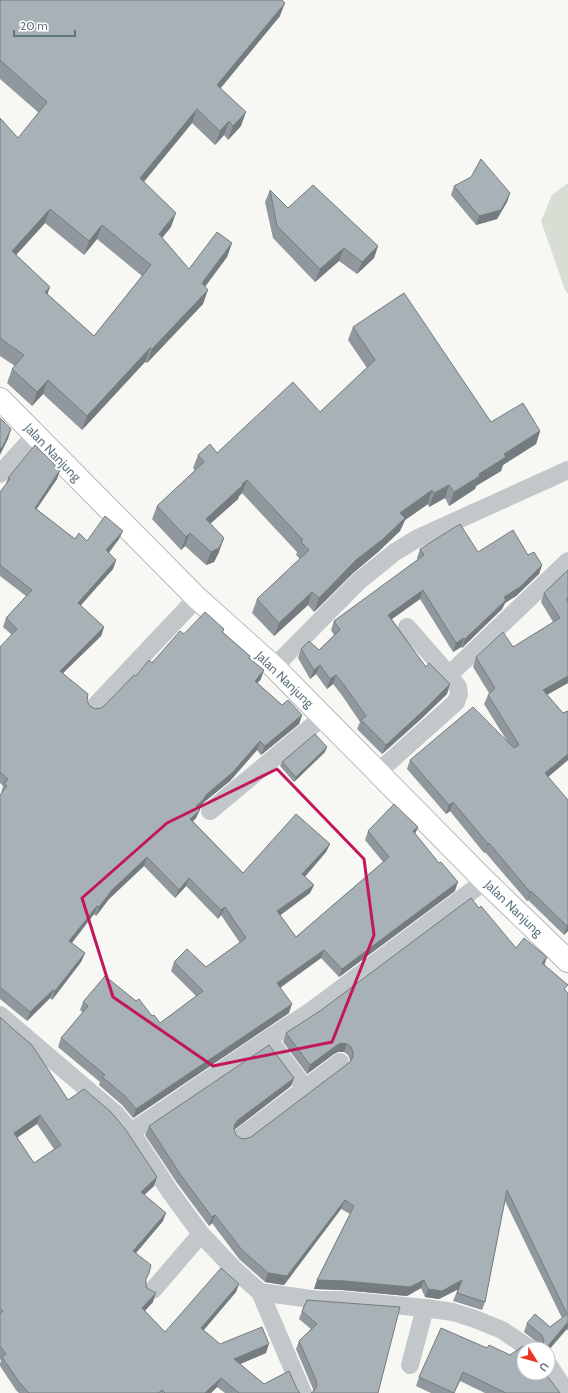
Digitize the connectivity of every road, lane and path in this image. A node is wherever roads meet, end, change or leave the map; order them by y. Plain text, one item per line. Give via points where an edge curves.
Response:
1 (0, 399) edge
2 (36, 434) junction
3 (568, 470) edge
4 (0, 474) edge
5 (568, 560) edge
6 (197, 598) junction
7 (407, 627) dead end
8 (274, 666) junction
9 (449, 675) junction
10 (94, 707) edge
11 (323, 717) junction
12 (378, 772) junction
13 (210, 812) dead end
14 (485, 880) junction
15 (565, 951) edge
16 (0, 1015) edge
17 (268, 1038) junction
18 (340, 1062) dead end
19 (305, 1088) junction
20 (131, 1132) junction
21 (241, 1137) edge
22 (201, 1234) junction
23 (153, 1290) edge
24 (260, 1292) junction
25 (425, 1308) junction
26 (518, 1341) edge
27 (410, 1366) dead end
28 (556, 1376) edge
29 (303, 1393) edge
30 (567, 1393) edge

1 - 2 main road, Jalan Nanjung
2 - 4 street
2 - 6 main road, Jalan Nanjung
3 - 8 street via 418,538 395,552 359,581
5 - 9 street
6 - 8 main road, Jalan Nanjung
6 - 10 street
7 - 9 street
8 - 11 main road, Jalan Nanjung
9 - 12 street via 458,687 456,702
11 - 12 main road, Jalan Nanjung
11 - 13 street
12 - 14 main road, Jalan Nanjung
14 - 15 main road, Jalan Nanjung
14 - 17 street via 311,1011
16 - 20 street via 115,1113
17 - 19 street
17 - 20 street
18 - 19 street
19 - 21 street
20 - 22 street
22 - 23 street
22 - 24 street
24 - 25 street via 318,1300
24 - 29 street
25 - 26 street via 453,1312 475,1319 502,1330
25 - 27 street
28 - 30 street

